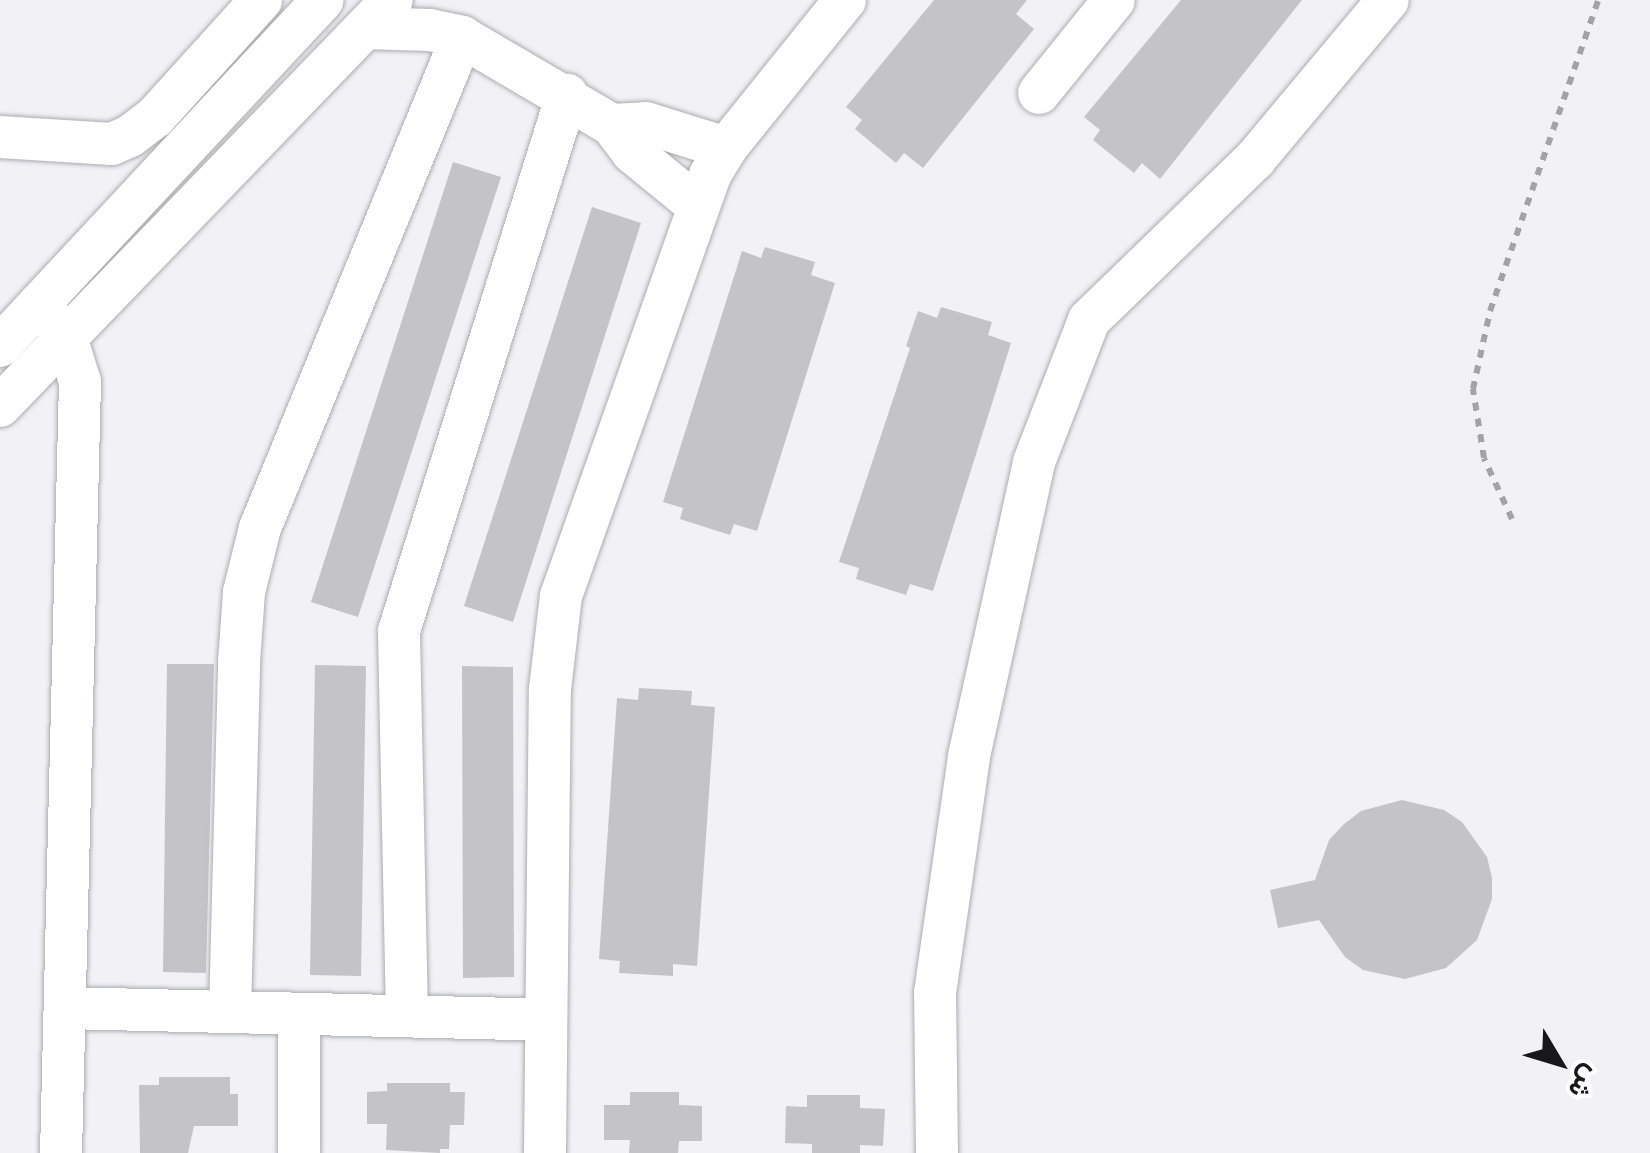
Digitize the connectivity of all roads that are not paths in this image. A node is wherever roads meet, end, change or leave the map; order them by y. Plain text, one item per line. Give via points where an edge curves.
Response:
1 (261, 0) edge
2 (323, 0) edge
3 (434, 0) edge
4 (845, 0) edge
5 (1114, 0) edge
6 (1388, 0) edge
7 (378, 14) edge
8 (462, 37) junction
9 (1039, 93) dead end
10 (566, 96) junction
11 (612, 125) junction
12 (0, 137) edge
13 (726, 148) junction
14 (698, 206) junction
15 (40, 304) junction
16 (66, 338) junction
17 (0, 346) edge
18 (0, 406) edge
19 (65, 1008) junction
20 (230, 1012) junction
21 (300, 1014) junction
22 (407, 1016) junction
23 (546, 1020) junction
24 (61, 1153) edge
25 (299, 1153) edge
26 (545, 1153) edge
27 (937, 1153) edge

1 - 12 street via 130,136 112,144
2 - 15 street
3 - 8 street
4 - 13 street
5 - 9 street
6 - 27 street via 1254,158 1089,320 1034,462 969,756 935,993
7 - 8 street
7 - 16 street
8 - 10 street
8 - 20 street via 260,528 248,576 239,662
10 - 11 street
10 - 22 street via 399,630
11 - 13 street via 646,124
11 - 14 street via 632,152
13 - 14 street
14 - 23 street via 561,596 550,689
15 - 16 street
15 - 17 street
16 - 18 street
16 - 19 street via 80,382
19 - 20 street
19 - 24 street
20 - 21 street
21 - 22 street
21 - 25 street
22 - 23 street
23 - 26 street

